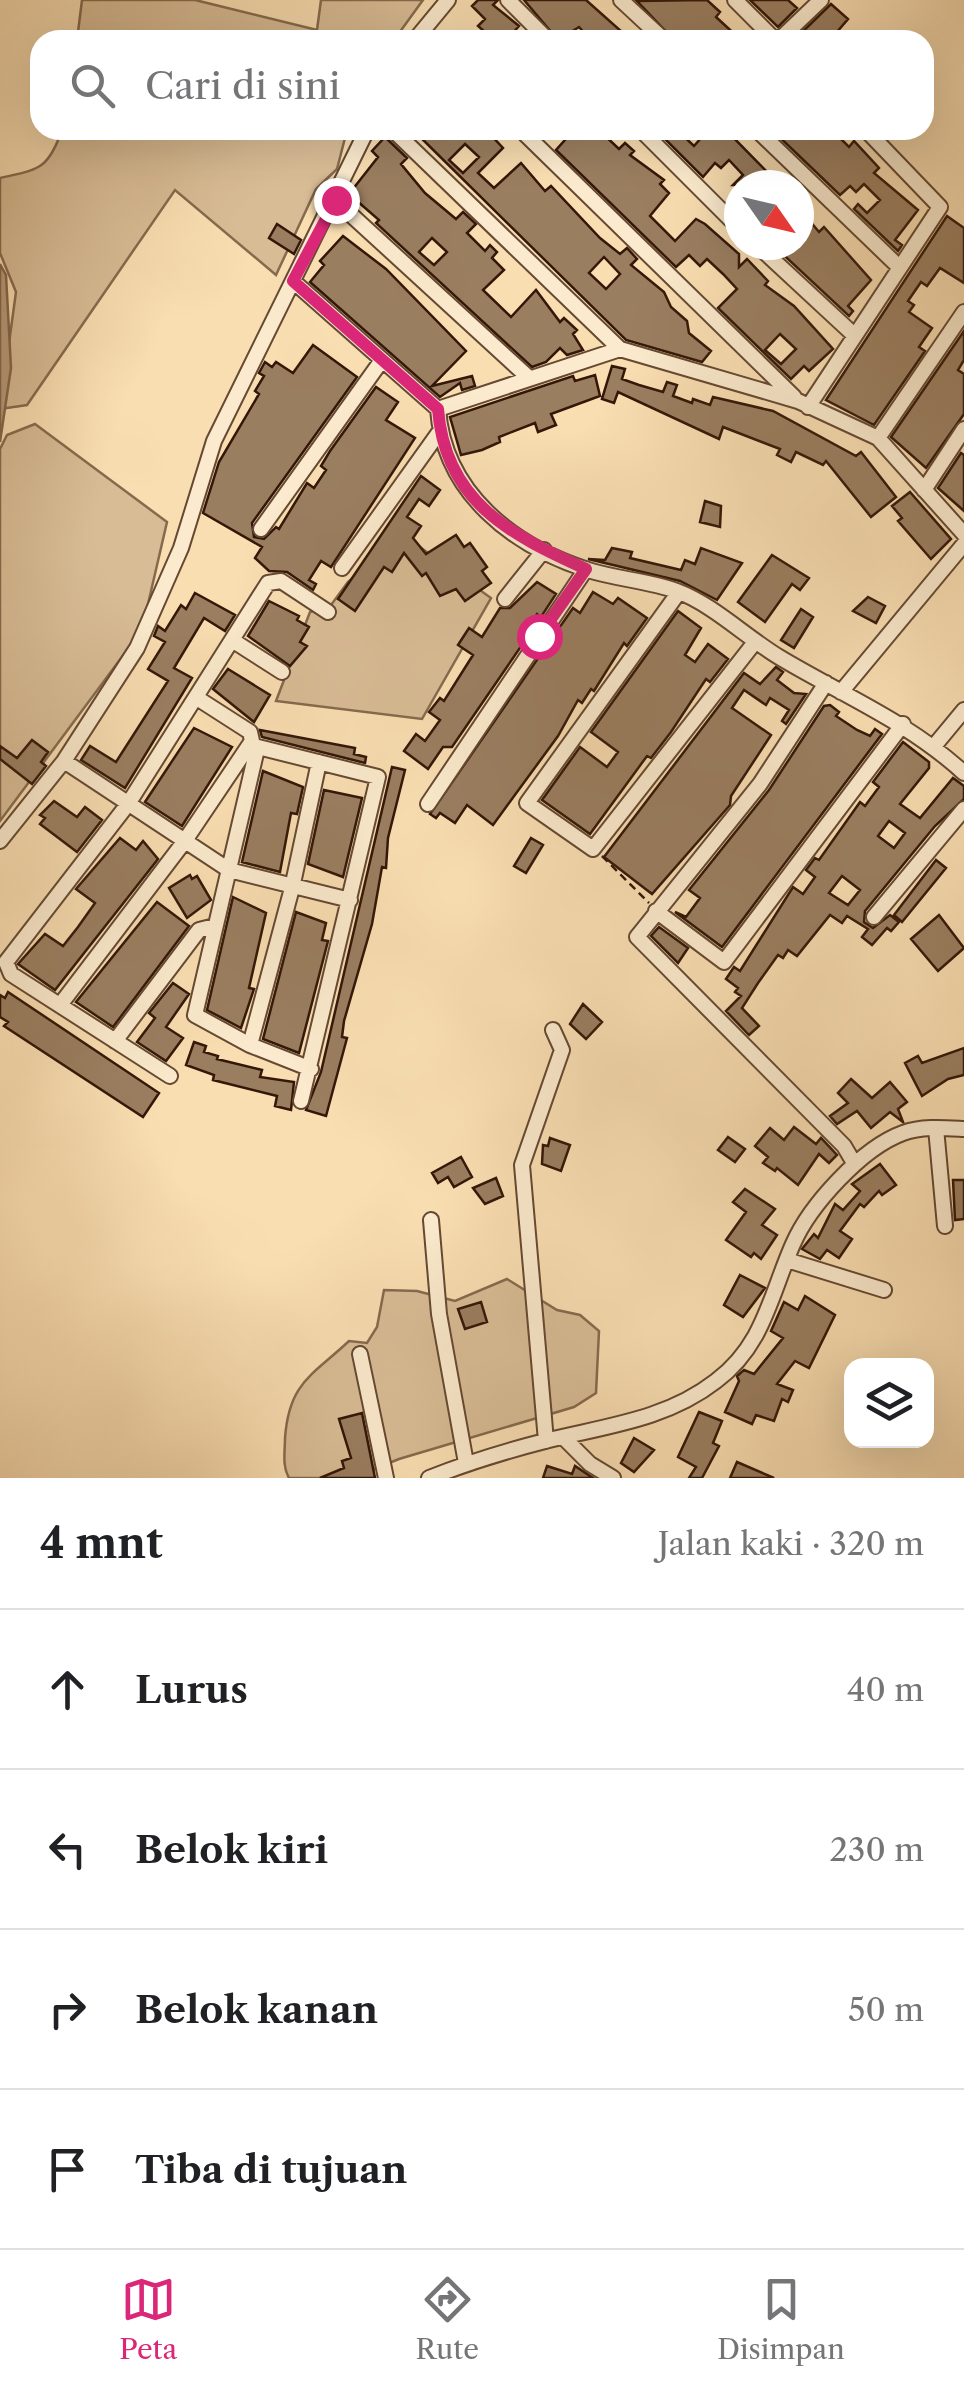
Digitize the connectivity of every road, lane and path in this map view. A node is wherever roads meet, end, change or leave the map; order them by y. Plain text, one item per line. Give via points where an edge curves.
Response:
1 (448, 0) edge
2 (508, 0) edge
3 (621, 0) edge
4 (735, 0) edge
5 (822, 0) edge
6 (425, 30) edge
7 (538, 30) edge
8 (653, 30) edge
9 (766, 30) edge
10 (788, 30) edge
11 (363, 140) edge
12 (403, 140) edge
13 (532, 140) edge
14 (652, 140) edge
15 (768, 140) edge
16 (876, 140) edge
17 (336, 200) junction
18 (724, 213) edge
19 (773, 260) edge
20 (898, 266) junction
21 (293, 281) junction
22 (964, 312) edge
23 (854, 336) junction
24 (620, 349) junction
25 (382, 360) junction
26 (528, 377) junction
27 (803, 404) junction
28 (438, 409) junction
29 (964, 430) edge
30 (440, 431) junction
31 (878, 438) junction
32 (924, 490) junction
33 (262, 529) dead end
34 (964, 534) edge
35 (964, 544) edge
36 (544, 550) junction
37 (342, 568) dead end
38 (586, 569) junction
39 (679, 592) junction
40 (505, 599) dead end
41 (328, 612) dead end
42 (232, 640) junction
43 (755, 642) junction
44 (282, 672) dead end
45 (826, 683) junction
46 (841, 692) junction
47 (197, 698) junction
48 (964, 710) edge
49 (903, 724) junction
50 (935, 745) junction
51 (254, 747) junction
52 (64, 762) junction
53 (319, 762) junction
54 (964, 774) edge
55 (128, 804) junction
56 (428, 804) dead end
57 (964, 809) edge
58 (0, 841) edge
59 (184, 842) junction
60 (593, 849) junction
61 (229, 870) junction
62 (292, 888) junction
63 (350, 900) junction
64 (656, 911) junction
65 (874, 917) dead end
66 (215, 926) junction
67 (60, 1004) junction
68 (553, 1030) dead end
69 (115, 1041) junction
70 (250, 1045) junction
71 (310, 1069) junction
72 (170, 1076) dead end
73 (301, 1101) dead end
74 (936, 1128) junction
75 (964, 1129) edge
76 (854, 1163) junction
77 (431, 1220) dead end
78 (945, 1226) dead end
79 (787, 1260) junction
80 (884, 1290) dead end
81 (360, 1354) dead end
82 (563, 1438) junction
83 (546, 1441) junction
84 (466, 1463) junction
85 (434, 1477) edge
86 (386, 1478) edge
87 (612, 1478) edge

1 - 6 street
2 - 7 street
3 - 8 street
4 - 9 street
5 - 10 street
11 - 17 street
12 - 24 street
13 - 27 street
14 - 18 street
15 - 20 street
16 - 20 street via 940,207
17 - 21 street
17 - 26 street
19 - 23 street
20 - 23 street
21 - 25 street
21 - 52 street via 214,440 161,600
22 - 31 street
23 - 27 street
24 - 26 street
24 - 27 street
25 - 28 street
25 - 33 street
26 - 28 street
27 - 31 street
28 - 30 street
29 - 32 street
30 - 36 street via 478,506
30 - 37 street
31 - 32 street
32 - 34 street
35 - 46 street
36 - 38 street
36 - 40 street
38 - 39 street
38 - 56 street
39 - 43 street
39 - 60 street via 527,803
41 - 42 street via 274,580
42 - 44 street
42 - 47 street
43 - 45 street
43 - 60 street
45 - 46 street
45 - 64 street via 760,784
46 - 49 street
47 - 51 street via 250,732
47 - 55 street
48 - 50 street
49 - 50 street
49 - 64 street via 724,962
50 - 54 street
51 - 53 street
51 - 59 street
51 - 61 street
52 - 55 street
52 - 58 street
53 - 62 street
53 - 63 street via 378,777
55 - 59 street
55 - 67 street via 5,964
57 - 65 street
59 - 61 street
59 - 67 street
60 - 64 path
61 - 62 street
61 - 66 street
62 - 63 street
62 - 70 street
63 - 71 street
64 - 76 street via 637,937
66 - 69 street via 199,930
66 - 70 street via 195,1016
67 - 69 street
68 - 83 street via 562,1050 522,1165
69 - 72 street
70 - 71 street
71 - 73 street
74 - 75 street
74 - 76 street via 904,1133
74 - 78 street
76 - 79 street via 802,1227
77 - 84 street via 439,1314
79 - 80 street
79 - 82 street via 756,1340 714,1384 636,1422
81 - 86 street
82 - 83 street
82 - 87 street
83 - 84 street
84 - 85 street

